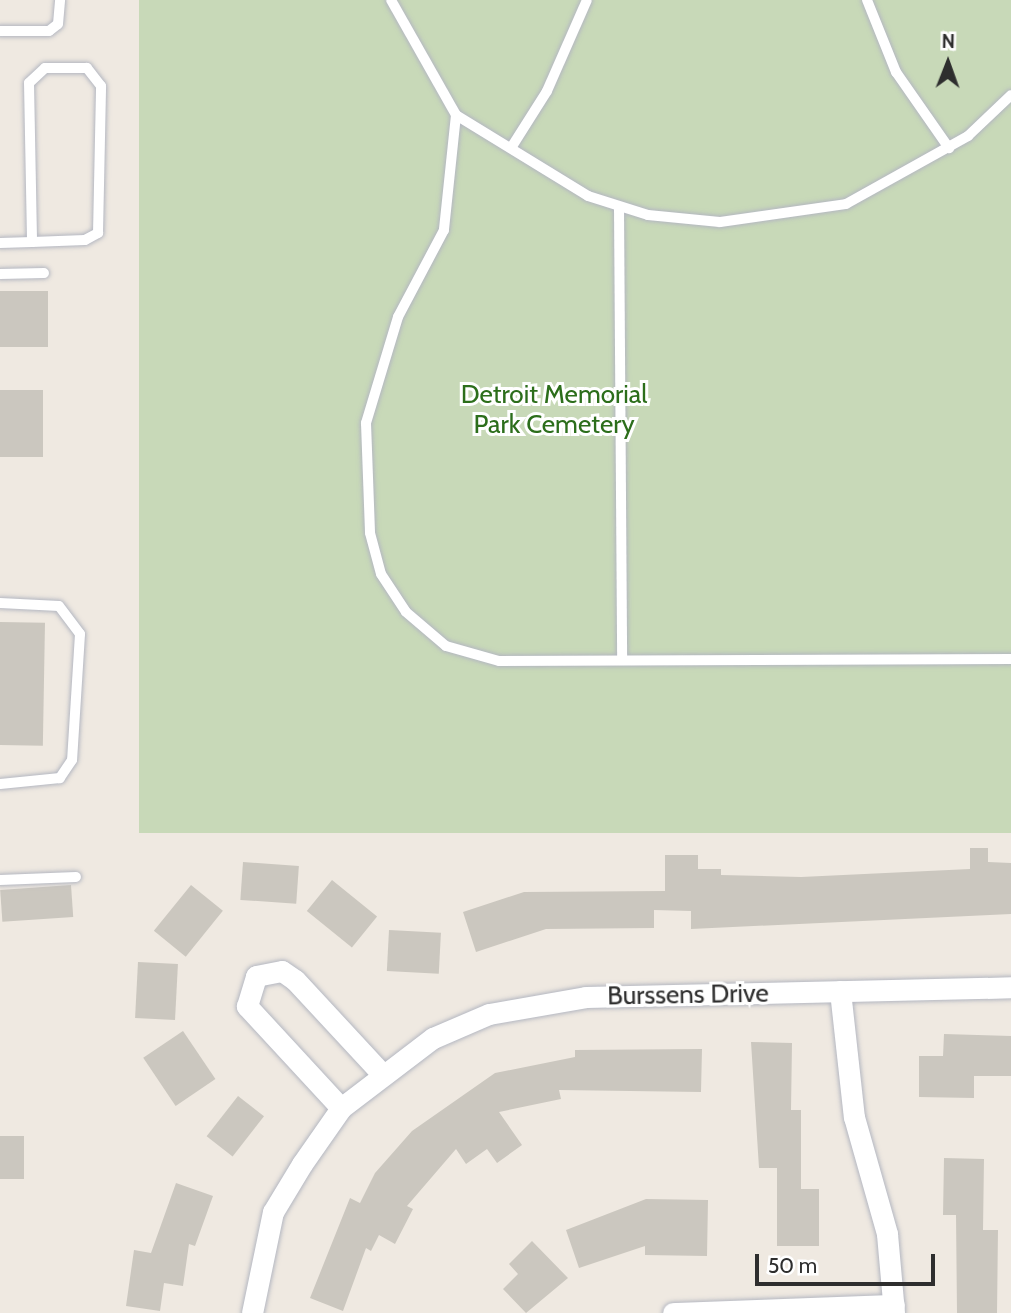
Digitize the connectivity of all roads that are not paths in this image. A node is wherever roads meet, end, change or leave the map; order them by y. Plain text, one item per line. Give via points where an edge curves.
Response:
1 (60, 0) edge
2 (391, 0) edge
3 (587, 0) edge
4 (867, 0) edge
5 (0, 31) edge
6 (1011, 95) edge
7 (456, 115) junction
8 (510, 148) junction
9 (949, 148) junction
10 (619, 208) junction
11 (32, 242) junction
12 (0, 243) edge
13 (44, 273) dead end
14 (0, 274) edge
15 (0, 603) edge
16 (622, 659) junction
17 (1011, 659) edge
18 (0, 784) edge
19 (76, 877) dead end
20 (0, 880) edge
21 (1011, 987) edge
22 (840, 991) junction
23 (381, 1073) junction
24 (341, 1108) junction
25 (894, 1309) edge
26 (252, 1313) edge
27 (673, 1313) edge

1 - 5 lane via 58,24
2 - 7 lane
3 - 8 lane via 547,91
4 - 9 lane via 896,72
6 - 9 lane
7 - 8 lane
7 - 16 lane via 444,230 398,317 366,423 370,533 382,574 406,612 446,646 499,661
8 - 10 lane
9 - 10 lane via 846,204 783,218 720,222
10 - 16 lane
11 - 11 lane via 85,240 98,233 102,221 100,86 87,68 45,68 29,83
11 - 12 lane
13 - 14 lane
15 - 18 lane via 59,606 74,617 80,634 72,760 60,778
16 - 17 lane
19 - 20 lane
21 - 22 street, Burssens Drive
22 - 23 street, Burssens Drive via 539,1002 433,1038
22 - 25 street via 854,1117 887,1234
23 - 24 street, Burssens Drive
23 - 24 street via 295,980 282,971 256,975 247,1006
24 - 26 street, Burssens Drive via 273,1212
25 - 27 street

